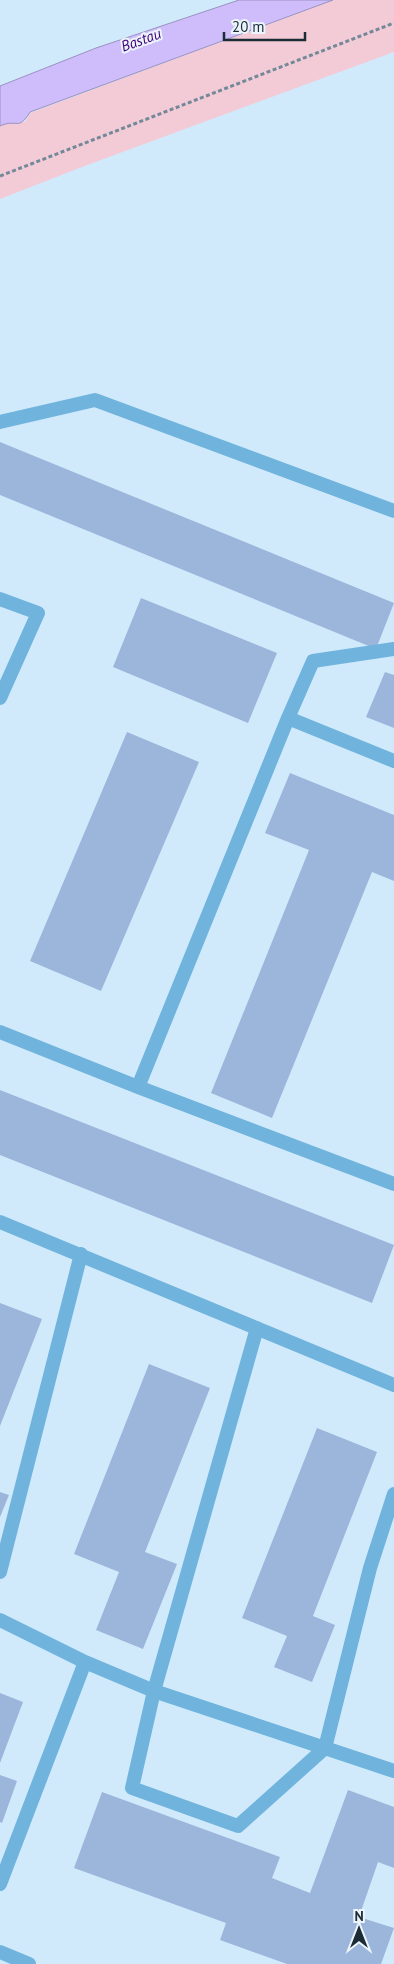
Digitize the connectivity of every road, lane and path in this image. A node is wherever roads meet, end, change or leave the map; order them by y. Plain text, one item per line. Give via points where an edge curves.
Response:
1 (394, 23) edge
2 (0, 176) edge
3 (0, 422) edge
4 (394, 510) edge
5 (0, 599) edge
6 (394, 649) edge
7 (0, 698) edge
8 (288, 718) junction
9 (394, 761) edge
10 (0, 1032) edge
11 (138, 1087) junction
12 (394, 1184) edge
13 (0, 1222) edge
14 (81, 1254) junction
15 (257, 1328) junction
16 (394, 1384) edge
17 (394, 1494) edge
18 (0, 1572) edge
19 (0, 1620) edge
20 (85, 1662) junction
21 (154, 1692) junction
22 (326, 1748) junction
23 (394, 1771) edge
24 (0, 1884) edge
25 (0, 1952) edge
26 (29, 1964) edge

1 - 2 path
3 - 4 lane via 95,400
5 - 7 lane via 38,613
6 - 8 lane via 313,661
8 - 9 lane
8 - 11 lane
10 - 11 lane
11 - 12 lane
13 - 14 lane
14 - 15 lane
14 - 18 lane
15 - 16 lane
15 - 21 lane
17 - 22 lane via 370,1568
19 - 20 lane
20 - 21 lane
20 - 24 lane
21 - 22 lane
21 - 22 lane via 132,1788 238,1826
22 - 23 lane
25 - 26 lane

